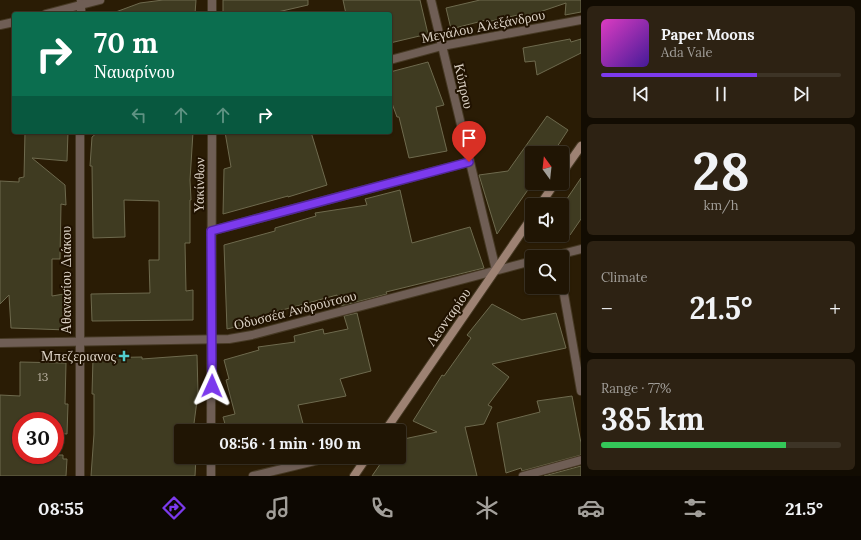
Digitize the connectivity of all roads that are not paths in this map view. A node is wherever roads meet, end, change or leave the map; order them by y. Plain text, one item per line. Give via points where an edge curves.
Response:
1 (100, 0) edge
2 (212, 0) edge
3 (431, 0) edge
4 (81, 3) edge
5 (52, 12) edge
6 (212, 12) edge
7 (581, 20) edge
8 (12, 23) edge
9 (0, 26) edge
10 (442, 46) junction
11 (392, 59) edge
12 (80, 134) edge
13 (212, 134) edge
14 (581, 146) edge
15 (469, 162) junction
16 (569, 163) edge
17 (525, 227) edge
18 (211, 231) junction
19 (581, 249) edge
20 (569, 252) edge
21 (525, 263) edge
22 (496, 270) junction
23 (470, 277) junction
24 (482, 290) junction
25 (564, 294) edge
26 (213, 340) junction
27 (79, 342) junction
28 (0, 343) edge
29 (581, 391) edge
30 (212, 424) edge
31 (390, 424) edge
32 (581, 460) edge
33 (211, 464) edge
34 (302, 464) edge
35 (362, 464) edge
36 (80, 476) edge
37 (211, 476) edge
38 (253, 476) edge
39 (354, 476) edge
40 (523, 476) edge

1 - 4 street
2 - 6 street
3 - 10 street, Κύπρου
4 - 5 street
7 - 10 street, Μεγάλου Αλεξάνδρου
8 - 9 street
10 - 11 street, Μεγάλου Αλεξάνδρου
10 - 15 street, Κύπρου
12 - 27 street, Αθανασίου Διάκου
13 - 18 street, Υακίνθων
14 - 16 street
15 - 18 street
15 - 22 street, Κύπρου
17 - 22 street, Λεονταρίου
18 - 26 street, Υακίνθων
19 - 20 street
21 - 22 street, Οδυσσέα Ανδρούτσου
22 - 23 street, Οδυσσέα Ανδρούτσου
22 - 24 street, Λεονταρίου
23 - 24 street via 478,282
23 - 26 street, Οδυσσέα Ανδρούτσου via 252,335
24 - 31 street, Λεονταρίου
25 - 29 street
26 - 27 street, Οδυσσέα Ανδρούτσου
26 - 30 street, Υακίνθων
27 - 28 street, Οδυσσέα Ανδρούτσου
27 - 36 street, Αθανασίου Διάκου
32 - 40 street
33 - 37 street
34 - 38 street
35 - 39 street

